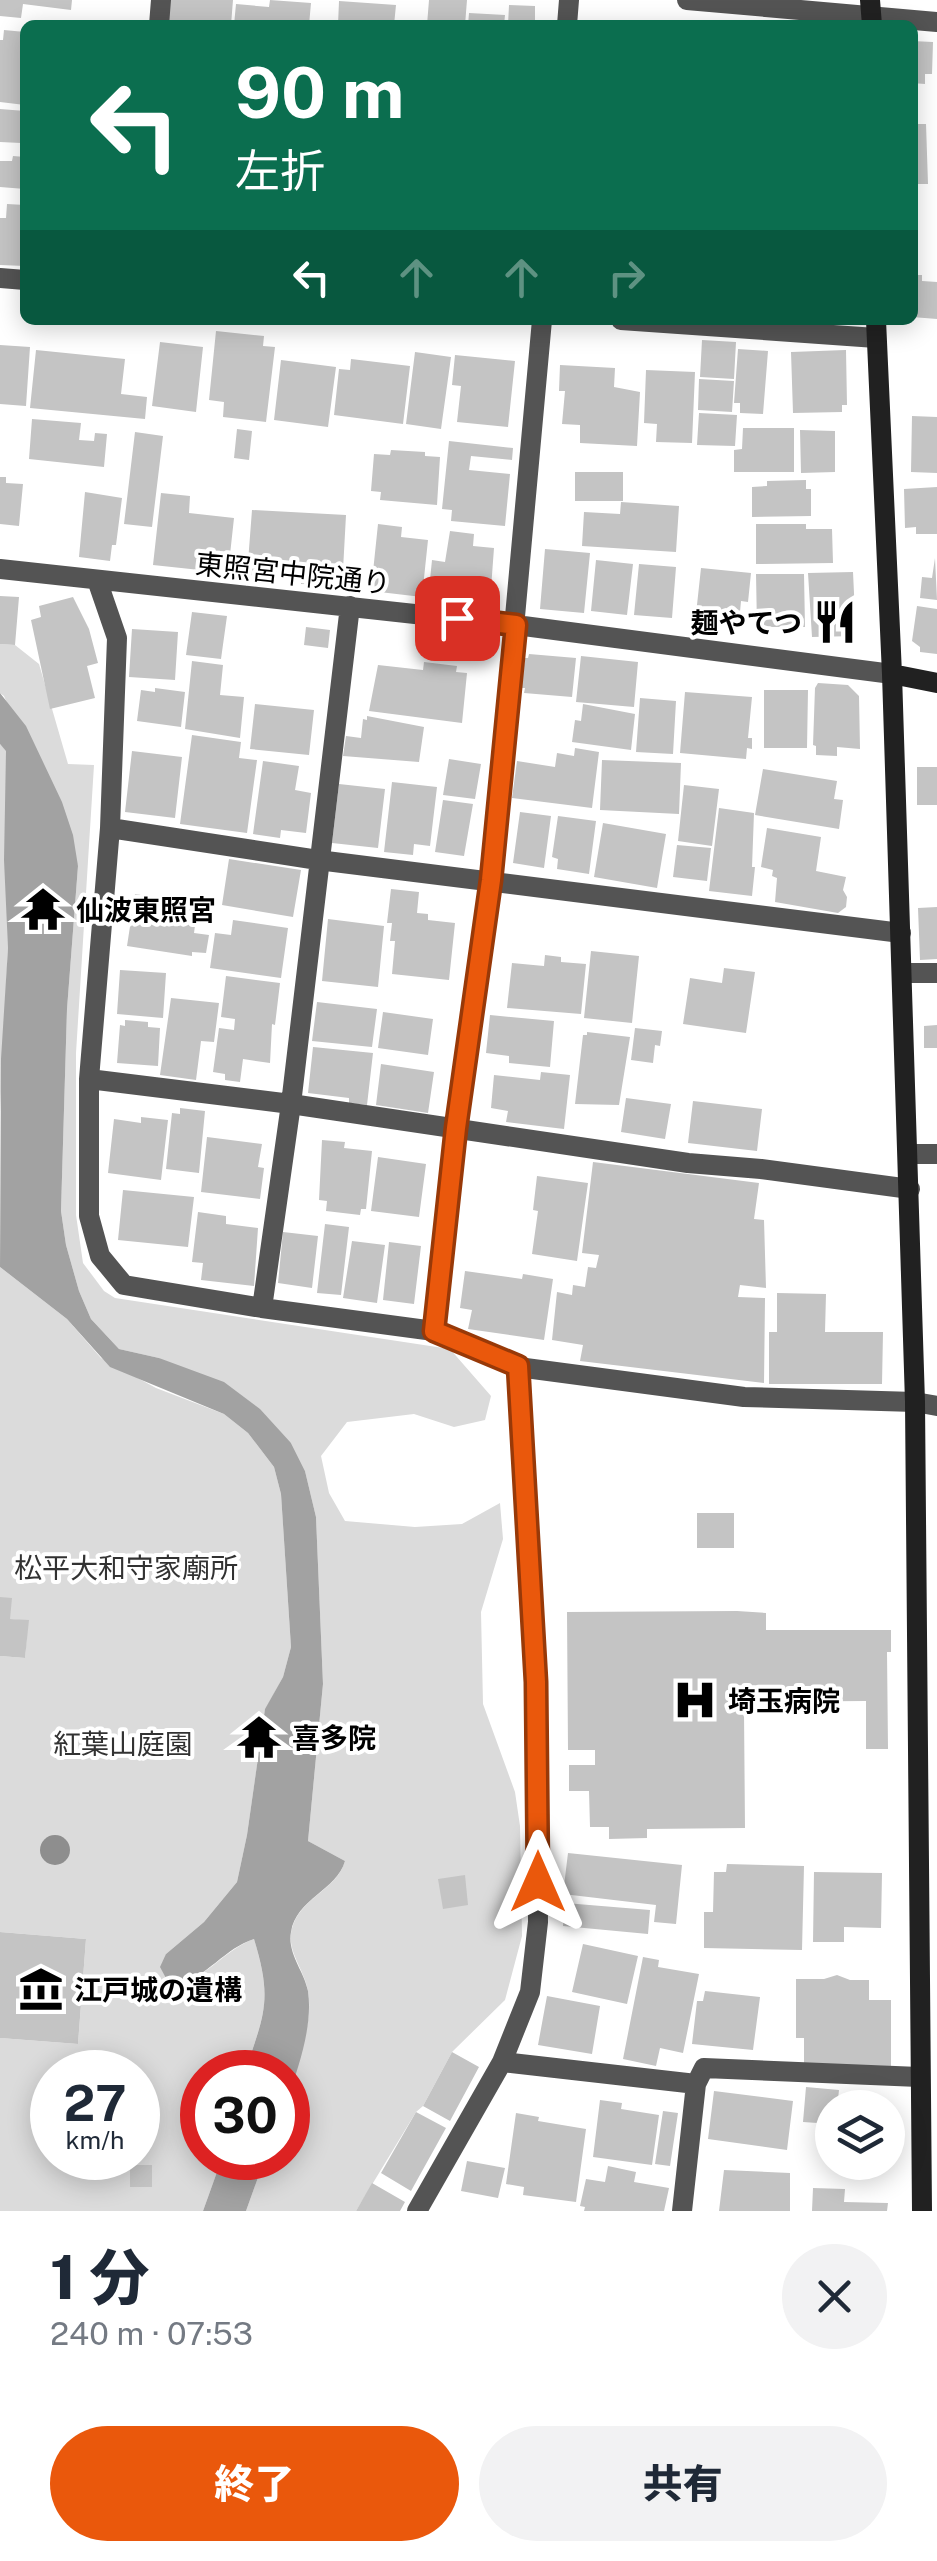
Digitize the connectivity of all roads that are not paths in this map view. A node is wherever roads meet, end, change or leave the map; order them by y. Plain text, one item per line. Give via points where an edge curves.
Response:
1 (686, 0) edge
2 (871, 14) edge
3 (937, 22) edge
4 (542, 325) edge
5 (763, 325) edge
6 (876, 329) edge
7 (0, 569) edge
8 (97, 580) junction
9 (350, 606) junction
10 (516, 625) junction
11 (892, 674) junction
12 (937, 683) edge
13 (110, 828) junction
14 (318, 860) junction
15 (491, 880) junction
16 (901, 933) junction
17 (902, 973) junction
18 (937, 974) edge
19 (90, 1079) junction
20 (291, 1104) junction
21 (456, 1128) junction
22 (908, 1154) junction
23 (937, 1154) edge
24 (910, 1189) junction
25 (262, 1308) junction
26 (434, 1331) junction
27 (518, 1366) junction
28 (915, 1402) junction
29 (937, 1406) edge
30 (928, 1837) edge
31 (502, 2062) junction
32 (919, 2077) junction
33 (696, 2084) junction
34 (417, 2211) edge
35 (682, 2211) edge
36 (922, 2211) edge

1 - 2 street
2 - 3 street
4 - 10 street
5 - 6 street
6 - 11 street
7 - 8 street, 東照宮中院通り
8 - 9 street, 東照宮中院通り
8 - 13 street via 116,638
9 - 10 street, 東照宮中院通り
9 - 14 street
10 - 11 street, 東照宮中院通り
10 - 15 street
11 - 12 street, 東照宮中院通り
11 - 16 street
13 - 14 street
13 - 19 street
14 - 15 street
14 - 20 street
15 - 16 street
15 - 21 street
16 - 17 street
17 - 18 street
17 - 22 street
19 - 20 street
19 - 25 street via 89,1216 110,1271 124,1285
20 - 21 street
20 - 25 street
21 - 24 street
21 - 26 street
22 - 23 street
22 - 24 street
24 - 28 street
25 - 26 street
26 - 27 street
27 - 28 street via 744,1396
27 - 31 street via 536,1682 538,1922 530,1992
28 - 29 street
28 - 30 street
30 - 32 street
31 - 33 street
31 - 34 street
32 - 33 street via 704,2068
32 - 36 street
33 - 35 street

